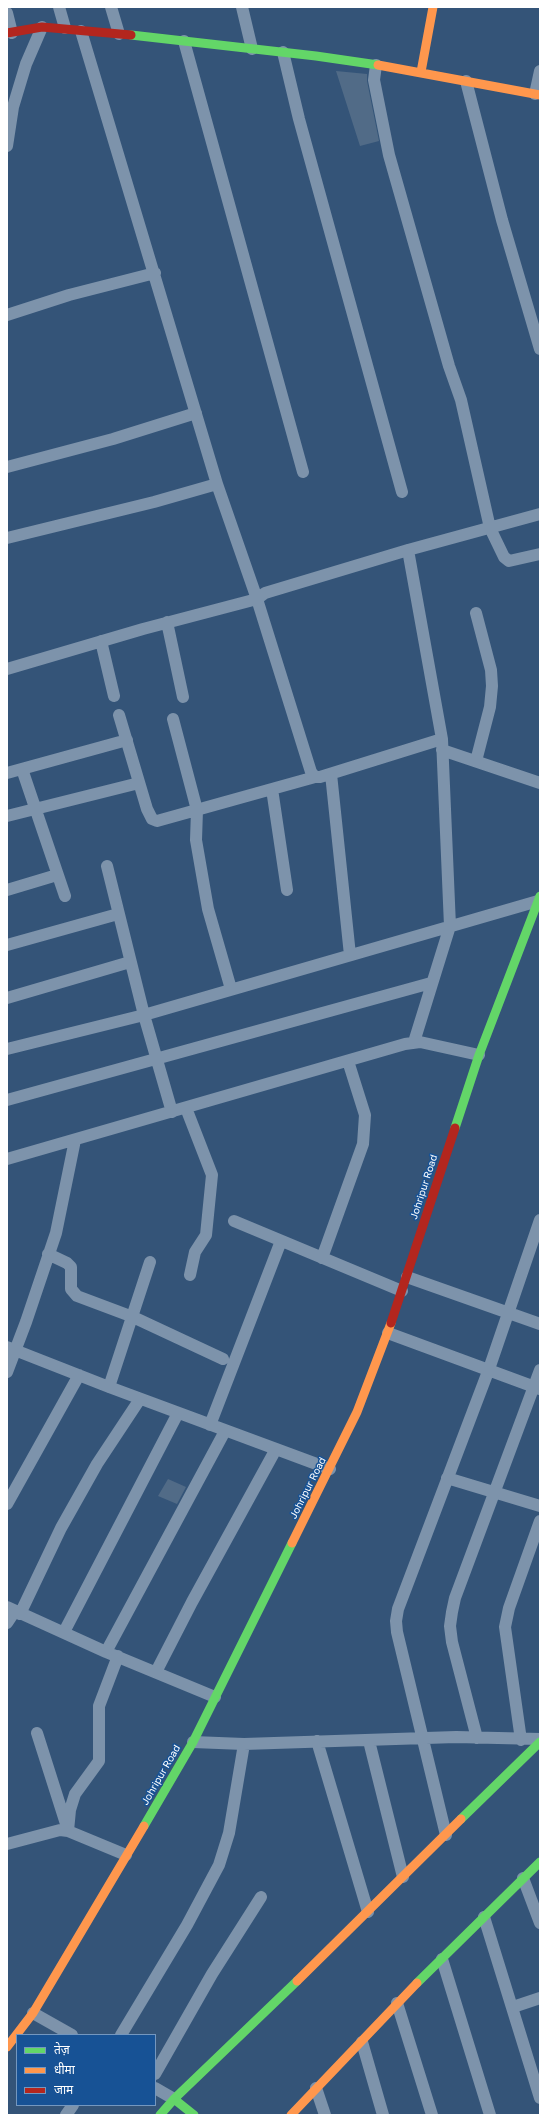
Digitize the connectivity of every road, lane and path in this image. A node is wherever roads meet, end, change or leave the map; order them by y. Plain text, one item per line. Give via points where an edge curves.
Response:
1 (59, 7) edge
2 (112, 7) edge
3 (242, 7) edge
4 (434, 7) edge
5 (7, 13) edge
6 (42, 27) junction
7 (65, 28) junction
8 (81, 31) junction
9 (10, 33) edge
10 (119, 34) junction
11 (184, 41) junction
12 (252, 49) junction
13 (283, 52) junction
14 (376, 65) junction
15 (540, 71) edge
16 (421, 72) junction
17 (466, 81) junction
18 (538, 94) edge
19 (7, 146) edge
20 (155, 273) junction
21 (7, 315) edge
22 (540, 349) edge
23 (196, 413) junction
24 (7, 467) edge
25 (303, 472) dead end
26 (217, 484) junction
27 (402, 492) dead end
28 (540, 514) edge
29 (490, 528) junction
30 (7, 538) edge
31 (408, 550) junction
32 (540, 554) edge
33 (257, 599) junction
34 (476, 613) dead end
35 (167, 622) junction
36 (101, 641) junction
37 (7, 669) edge
38 (114, 696) dead end
39 (183, 697) dead end
40 (119, 715) dead end
41 (173, 719) dead end
42 (127, 740) junction
43 (442, 744) junction
44 (476, 761) junction
45 (22, 769) junction
46 (7, 773) edge
47 (331, 774) junction
48 (315, 777) junction
49 (139, 783) junction
50 (540, 783) edge
51 (272, 789) junction
52 (35, 808) junction
53 (197, 810) junction
54 (7, 816) edge
55 (107, 866) dead end
56 (58, 875) junction
57 (7, 890) edge
58 (287, 890) dead end
59 (65, 896) dead end
60 (539, 898) edge
61 (118, 914) junction
62 (450, 926) junction
63 (7, 945) edge
64 (350, 955) junction
65 (130, 962) junction
66 (431, 984) junction
67 (232, 989) junction
68 (7, 998) edge
69 (144, 1014) junction
70 (414, 1042) junction
71 (7, 1049) edge
72 (479, 1054) junction
73 (156, 1060) junction
74 (348, 1061) junction
75 (7, 1100) edge
76 (186, 1108) junction
77 (172, 1112) junction
78 (74, 1140) junction
79 (7, 1159) edge
80 (540, 1220) edge
81 (234, 1221) dead end
82 (281, 1241) junction
83 (48, 1254) junction
84 (322, 1258) junction
85 (150, 1262) dead end
86 (190, 1275) dead end
87 (406, 1277) junction
88 (402, 1291) junction
89 (508, 1313) junction
90 (133, 1317) junction
91 (540, 1324) edge
92 (388, 1333) junction
93 (12, 1349) edge
94 (223, 1359) dead end
95 (488, 1369) junction
96 (540, 1370) edge
97 (7, 1372) edge
98 (79, 1375) junction
99 (109, 1387) junction
100 (537, 1388) edge
101 (140, 1399) junction
102 (178, 1413) junction
103 (210, 1425) junction
104 (225, 1431) junction
105 (276, 1449) junction
106 (330, 1469) junction
107 (448, 1478) junction
108 (494, 1493) junction
109 (7, 1504) edge
110 (540, 1506) edge
111 (540, 1521) edge
112 (14, 1610) edge
113 (7, 1623) edge
114 (64, 1632) junction
115 (106, 1652) junction
116 (118, 1656) junction
117 (156, 1672) junction
118 (215, 1696) junction
119 (37, 1733) dead end
120 (477, 1738) junction
121 (422, 1739) junction
122 (521, 1740) junction
123 (540, 1740) edge
124 (317, 1741) junction
125 (370, 1741) junction
126 (193, 1742) junction
127 (244, 1744) junction
128 (68, 1831) junction
129 (446, 1835) junction
130 (7, 1844) edge
131 (126, 1855) junction
132 (540, 1862) edge
133 (403, 1877) junction
134 (522, 1878) junction
135 (261, 1897) dead end
136 (368, 1912) junction
137 (484, 1917) junction
138 (540, 1923) edge
139 (442, 1959) junction
140 (540, 1998) edge
141 (397, 2003) junction
142 (513, 2007) junction
143 (33, 2013) junction
144 (17, 2034) edge
145 (70, 2034) edge
146 (121, 2034) edge
147 (16, 2035) edge
148 (362, 2042) junction
149 (7, 2047) edge
150 (156, 2072) edge
151 (316, 2088) junction
152 (156, 2089) edge
153 (540, 2098) edge
154 (174, 2100) junction
155 (72, 2106) edge
156 (66, 2115) edge
157 (160, 2115) edge
158 (194, 2115) edge
159 (291, 2115) edge
160 (325, 2115) edge
161 (383, 2115) edge
162 (432, 2115) edge
163 (490, 2115) edge

1 - 7 street
2 - 10 street
3 - 12 street
4 - 16 street
5 - 9 street
6 - 7 street
6 - 9 street
6 - 19 street via 26,64 13,107
7 - 8 street
8 - 10 street
8 - 20 street
10 - 11 street
11 - 12 street
11 - 25 street
12 - 13 street
13 - 14 street
13 - 27 street via 299,119
14 - 16 street
14 - 29 street via 374,80 389,155 461,400
15 - 18 street
16 - 17 street
17 - 18 street
17 - 22 street via 502,220
20 - 21 street via 68,295
20 - 23 street
23 - 24 street via 113,439
23 - 26 street
26 - 30 street
26 - 33 street
28 - 29 street
29 - 31 street
29 - 32 street via 504,557 509,561
31 - 33 street via 265,593
31 - 43 street
33 - 35 street
33 - 48 street via 311,772
34 - 44 street via 491,670 492,686 490,707
35 - 36 street
35 - 39 street
36 - 37 street
36 - 38 street
40 - 42 street
41 - 53 street
42 - 45 street
42 - 49 street
43 - 44 street
43 - 47 street
43 - 62 street
44 - 50 street
45 - 46 street
45 - 52 street
47 - 48 street
47 - 64 street
48 - 51 street
49 - 52 street
49 - 53 street via 152,819 163,820
51 - 53 street
51 - 58 street
52 - 54 street
52 - 56 street
53 - 67 street via 196,840 203,889
55 - 61 street
56 - 57 street
56 - 59 street
60 - 62 street
60 - 72 street, Johripur Road
61 - 63 street
61 - 65 street
62 - 64 street
62 - 66 street
64 - 67 street
65 - 68 street
65 - 69 street
66 - 70 street
66 - 73 street
67 - 69 street
69 - 71 street
69 - 73 street
70 - 72 street
70 - 74 street
72 - 87 street, Johripur Road
73 - 75 street
73 - 77 street
74 - 76 street
74 - 84 street via 365,1115 363,1144
76 - 77 street
76 - 86 street via 212,1175 206,1235 195,1252
77 - 78 street
78 - 79 street
78 - 83 street via 62,1206
80 - 89 street
81 - 82 street
82 - 84 street
82 - 103 street
83 - 90 street via 71,1267 71,1289 77,1296
83 - 93 street
84 - 88 street
85 - 90 street
87 - 88 street, Johripur Road
87 - 89 street
88 - 92 street, Johripur Road
89 - 91 street
89 - 95 street
90 - 94 street
90 - 99 street
92 - 95 street
92 - 106 street, Johripur Road via 357,1412
93 - 97 street
93 - 98 street
95 - 100 street
95 - 107 street
96 - 100 street
98 - 99 street
98 - 109 street
99 - 101 street
100 - 108 street
101 - 102 street
101 - 112 street via 96,1464
102 - 103 street
102 - 114 street
103 - 104 street
104 - 105 street
104 - 115 street
105 - 106 street
105 - 117 street
106 - 118 street, Johripur Road
107 - 108 street
107 - 121 street via 398,1609 396,1621
108 - 110 street
108 - 120 street via 455,1598 450,1626
111 - 122 street via 509,1608 505,1627
112 - 113 street
112 - 114 street
114 - 115 street
115 - 116 street
116 - 117 street
116 - 128 street via 99,1706 99,1761 75,1794
117 - 118 street
118 - 126 street, Johripur Road
119 - 128 street
120 - 121 street
120 - 122 street
121 - 125 street
121 - 129 street
122 - 123 street
123 - 129 street
124 - 125 street
124 - 127 street
124 - 136 street
125 - 133 street
126 - 127 street
126 - 131 street, Johripur Road
127 - 146 street via 229,1833 219,1865
128 - 130 street via 50,1831
128 - 131 street
129 - 133 street
131 - 143 street, Johripur Road
132 - 134 street
133 - 136 street
134 - 137 street
134 - 138 street
135 - 150 street via 212,1974
136 - 154 street
137 - 139 street
137 - 142 street
139 - 141 street
139 - 163 street
140 - 142 street
141 - 148 street
141 - 162 street
142 - 153 street
143 - 144 street, Johripur Road
143 - 145 street
147 - 149 street, Johripur Road
148 - 151 street
148 - 161 street
151 - 159 street
151 - 160 street
152 - 154 street
154 - 157 street
154 - 158 street
155 - 156 street

